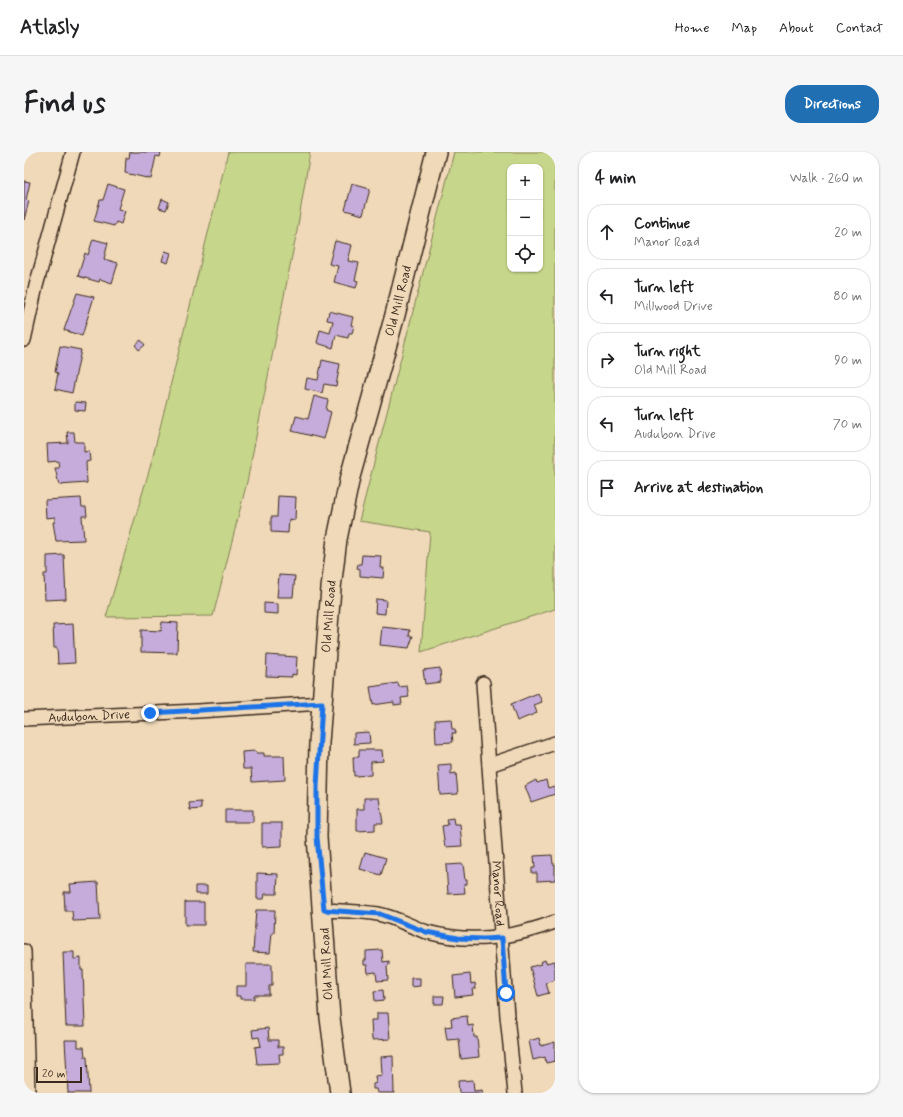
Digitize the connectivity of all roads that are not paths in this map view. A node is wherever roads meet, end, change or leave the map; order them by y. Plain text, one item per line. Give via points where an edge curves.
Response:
1 (73, 152) edge
2 (436, 152) edge
3 (30, 286) edge
4 (24, 340) edge
5 (483, 683) dead end
6 (322, 703) junction
7 (24, 719) edge
8 (555, 743) edge
9 (489, 765) junction
10 (324, 910) junction
11 (555, 922) edge
12 (502, 938) junction
13 (24, 951) edge
14 (28, 1093) edge
15 (340, 1093) edge
16 (515, 1093) edge

1 - 3 street
2 - 6 main road, Old Mill Road via 394,322 358,444 343,508 331,588
3 - 4 street
5 - 9 street, Manor Road
6 - 7 street, Audubon Drive
6 - 10 main road, Old Mill Road via 317,837
8 - 9 street
9 - 12 street, Manor Road
10 - 12 street via 380,914 426,932 458,938
10 - 15 main road, Old Mill Road via 330,1018
11 - 12 street
12 - 16 street, Manor Road
13 - 14 street

